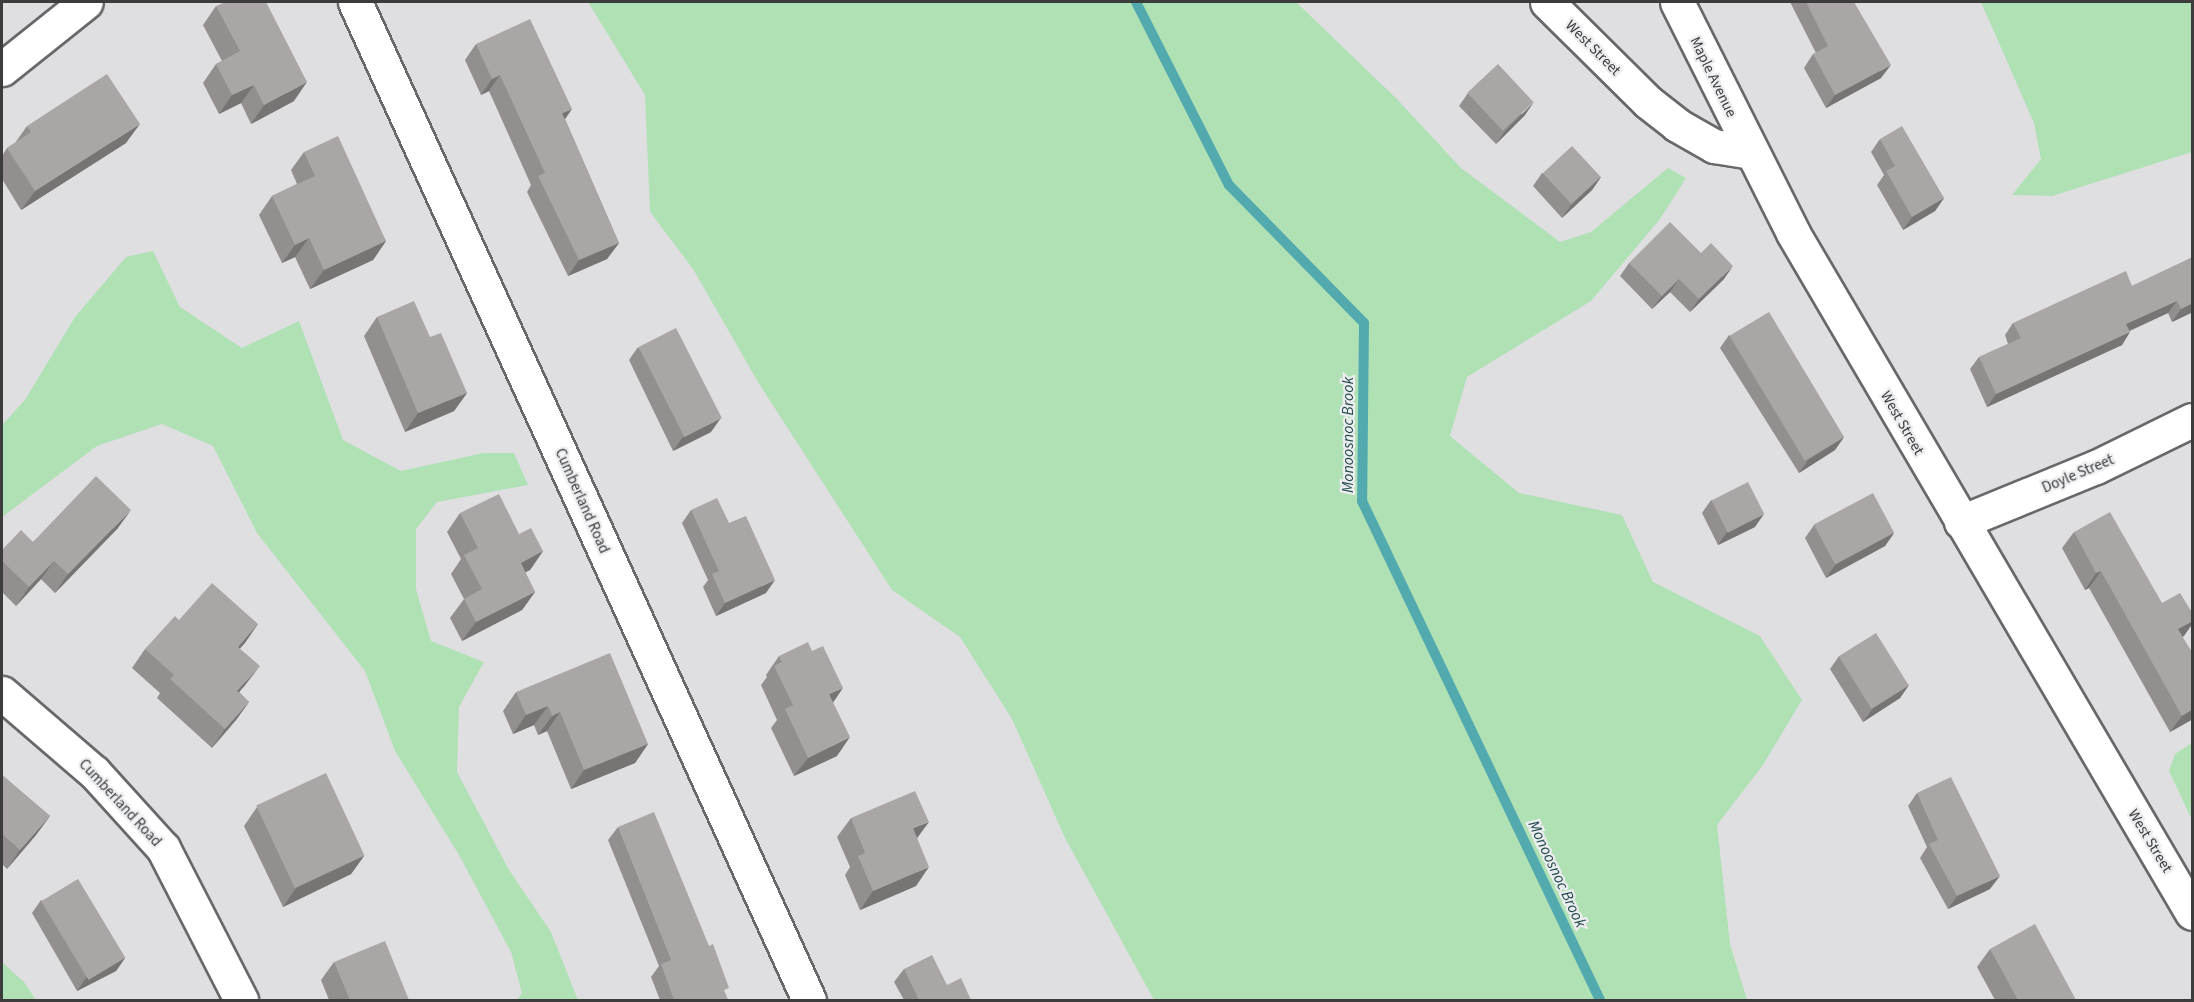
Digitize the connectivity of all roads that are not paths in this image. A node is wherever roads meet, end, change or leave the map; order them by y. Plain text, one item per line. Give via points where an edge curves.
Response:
1 (86, 2) edge
2 (356, 2) edge
3 (1547, 2) edge
4 (1677, 2) edge
5 (2, 69) edge
6 (1750, 152) junction
7 (2193, 420) edge
8 (1961, 522) junction
9 (2, 693) edge
10 (2193, 913) edge
11 (241, 1000) edge
12 (809, 1000) edge

1 - 5 street
2 - 12 street, Cumberland Road
3 - 6 street, West Street via 1648,102 1677,125 1714,146
4 - 6 street, Maple Avenue
6 - 8 street, West Street
7 - 8 street, Doyle Street via 2096,467
8 - 10 street, West Street
9 - 11 street, Cumberland Road via 94,772 163,848

